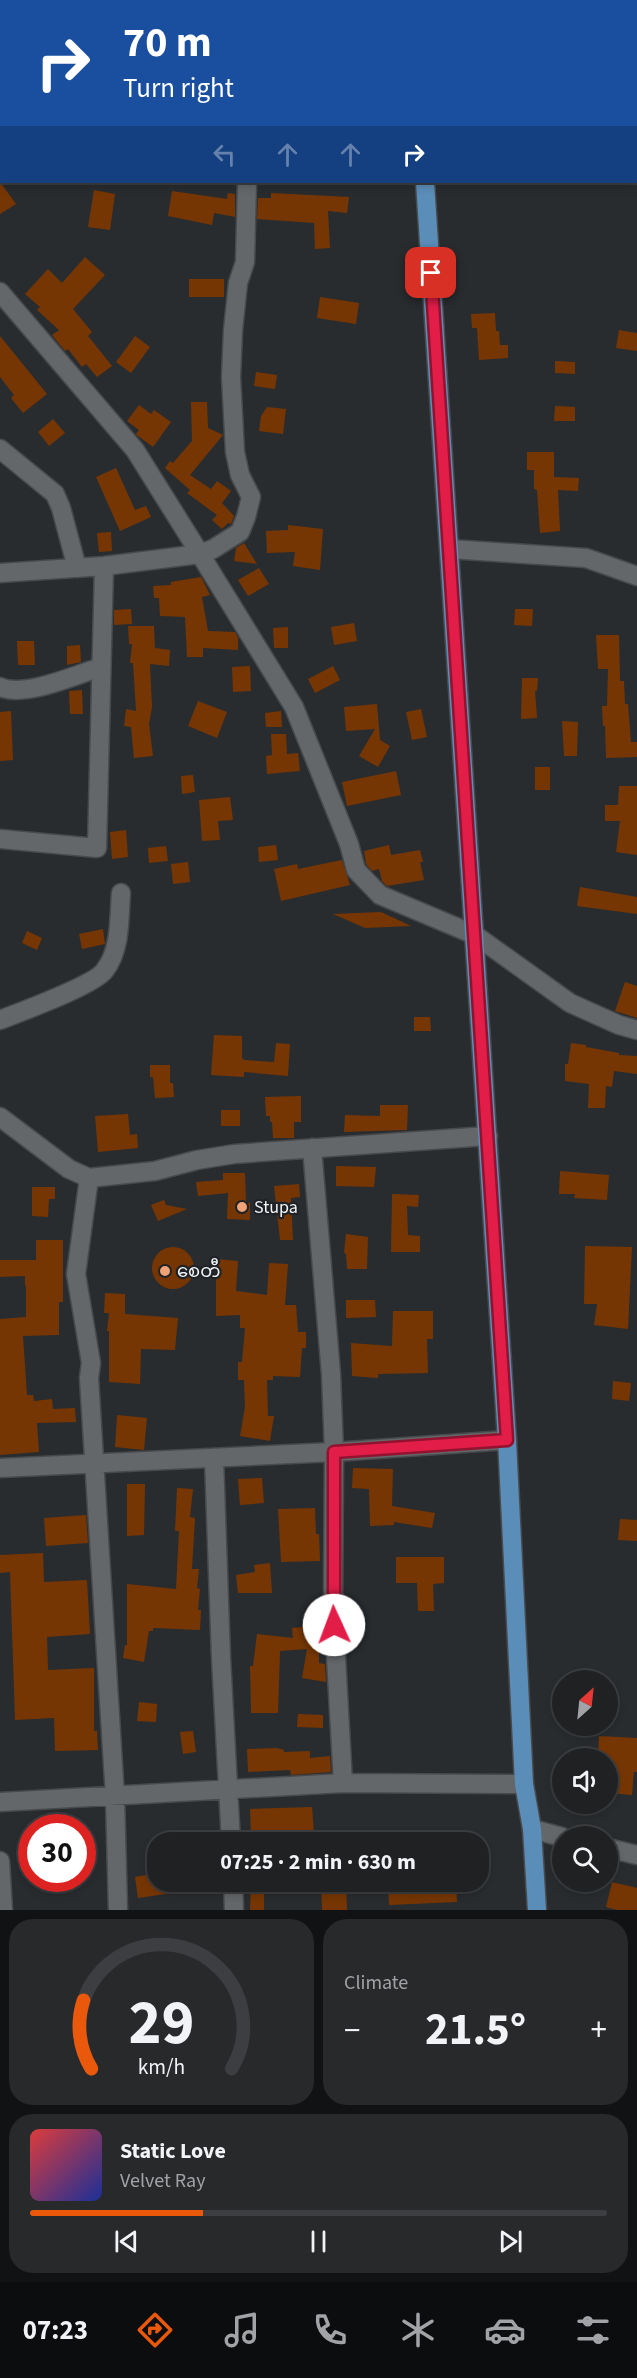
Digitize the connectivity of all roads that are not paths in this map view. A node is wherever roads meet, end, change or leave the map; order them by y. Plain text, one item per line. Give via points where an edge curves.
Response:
1 (248, 183) edge
2 (424, 183) edge
3 (0, 292) edge
4 (0, 449) edge
5 (449, 549) junction
6 (200, 554) junction
7 (104, 566) junction
8 (76, 568) junction
9 (0, 573) edge
10 (637, 576) edge
11 (101, 667) junction
12 (0, 687) edge
13 (0, 839) edge
14 (122, 893) dead end
15 (475, 935) junction
16 (0, 1020) edge
17 (637, 1030) edge
18 (0, 1117) edge
19 (488, 1136) junction
20 (312, 1148) junction
21 (89, 1178) junction
22 (507, 1440) junction
23 (334, 1452) junction
24 (214, 1458) junction
25 (95, 1465) junction
26 (0, 1468) edge
27 (343, 1783) junction
28 (524, 1784) junction
29 (229, 1791) junction
30 (115, 1797) junction
31 (0, 1802) edge
32 (532, 1829) junction
33 (231, 1832) edge
34 (552, 1834) edge
35 (618, 1850) edge
36 (637, 1855) edge
37 (0, 1861) edge
38 (233, 1892) edge
39 (3, 1910) edge
40 (118, 1910) edge
41 (234, 1910) edge
42 (537, 1910) edge

1 - 6 street via 245,262 238,283 231,377 235,452 251,497 240,532
2 - 5 main road
3 - 6 street via 135,450
4 - 8 street via 55,494
5 - 10 street via 586,558
5 - 15 main road
6 - 7 street
6 - 15 street via 294,707 356,870 380,895
7 - 8 street
7 - 11 street
8 - 9 street
11 - 12 street via 31,689
11 - 13 street via 97,848
14 - 16 street via 117,945 105,972 67,993
15 - 17 street via 570,1003
15 - 19 main road
18 - 21 street via 69,1169
19 - 20 street
19 - 22 main road
20 - 21 street via 234,1154 155,1171
20 - 23 street
21 - 25 street via 76,1274 91,1363
22 - 23 street
22 - 28 main road
23 - 24 street
23 - 27 street via 333,1603
24 - 25 street
24 - 29 street
25 - 26 street
25 - 30 street
27 - 28 street
27 - 29 street
28 - 32 main road
29 - 30 street
29 - 33 street
30 - 31 street
30 - 40 street
32 - 34 street
32 - 42 main road
35 - 36 street
37 - 39 street
38 - 41 street

